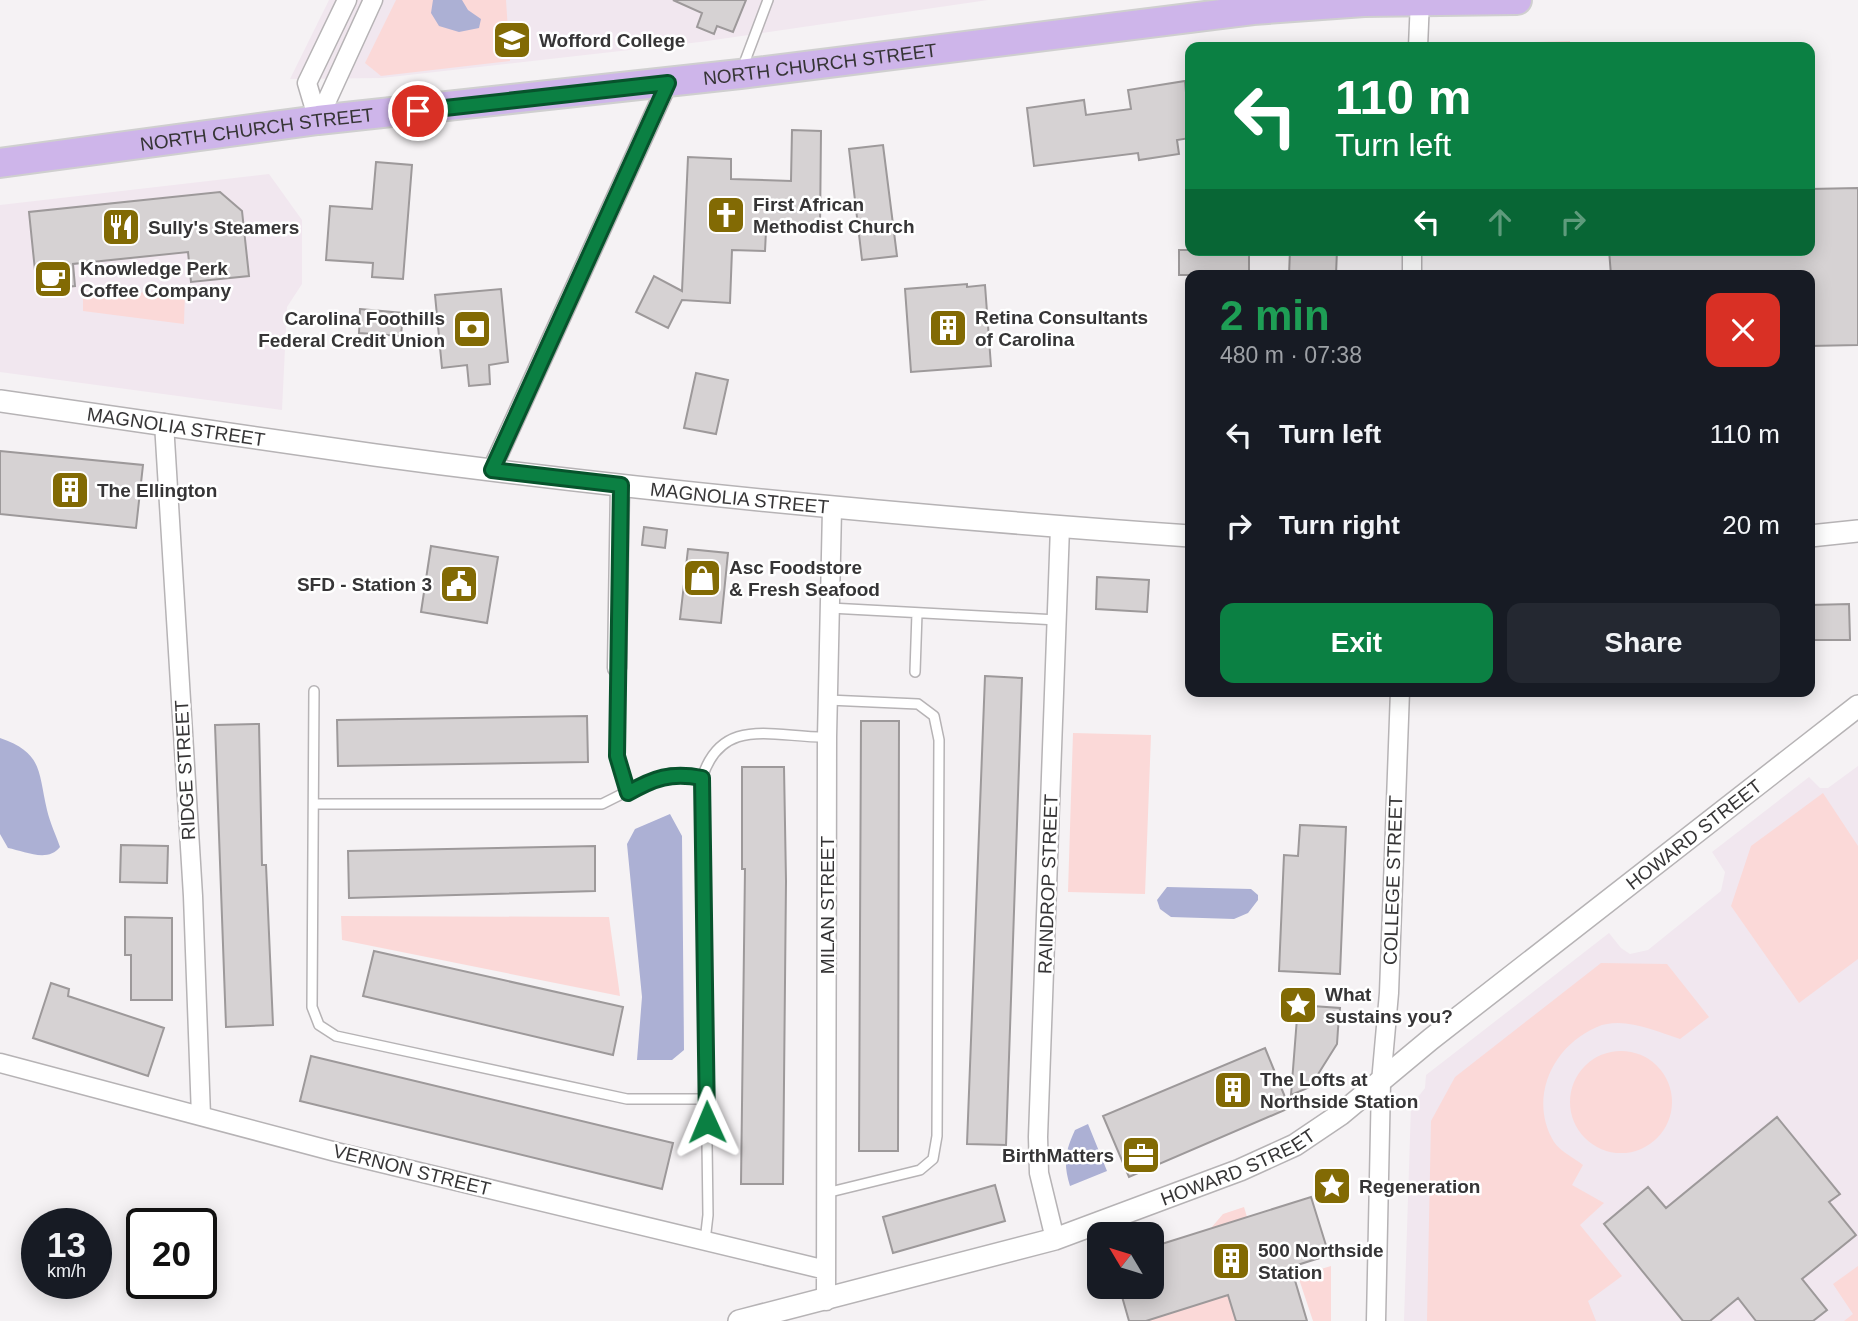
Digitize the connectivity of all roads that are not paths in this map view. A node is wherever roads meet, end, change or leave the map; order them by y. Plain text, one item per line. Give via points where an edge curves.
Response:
1 (347, 0) edge
2 (373, 0) edge
3 (768, 0) edge
4 (1517, 0) edge
5 (1420, 1) edge
6 (1418, 42) edge
7 (740, 74) junction
8 (668, 83) junction
9 (318, 120) junction
10 (0, 163) edge
11 (0, 401) edge
12 (164, 423) junction
13 (492, 470) junction
14 (621, 485) junction
15 (832, 509) junction
16 (1060, 527) junction
17 (1858, 531) edge
18 (1815, 535) edge
19 (1185, 536) edge
20 (830, 608) junction
21 (917, 613) junction
22 (1057, 620) junction
23 (617, 668) joint
24 (915, 672) dead end
25 (314, 691) dead end
26 (1399, 697) edge
27 (828, 700) junction
28 (1858, 706) edge
29 (827, 737) junction
30 (702, 778) junction
31 (628, 793) junction
32 (314, 804) junction
33 (0, 1063) edge
34 (1381, 1082) junction
35 (707, 1099) junction
36 (201, 1116) junction
37 (826, 1193) junction
38 (1055, 1239) junction
39 (705, 1241) junction
40 (826, 1270) junction
41 (826, 1301) junction
42 (739, 1321) edge
43 (1376, 1321) edge

1 - 9 street via 307,83
2 - 9 street
3 - 7 lane
4 - 5 main road, NORTH CHURCH STREET
5 - 6 street
5 - 7 main road, NORTH CHURCH STREET via 1253,10
7 - 8 main road, NORTH CHURCH STREET
8 - 9 main road, NORTH CHURCH STREET
8 - 13 street
9 - 10 main road, NORTH CHURCH STREET
11 - 12 street, MAGNOLIA STREET
12 - 13 street, MAGNOLIA STREET
12 - 36 street, RIDGE STREET via 193,896
13 - 14 street, MAGNOLIA STREET
14 - 15 street, MAGNOLIA STREET
14 - 23 street
15 - 16 street, MAGNOLIA STREET
15 - 20 street, MILAN STREET
16 - 19 street, MAGNOLIA STREET
16 - 22 street, RAINDROP STREET
17 - 18 street
20 - 21 lane
20 - 27 street, MILAN STREET
21 - 22 lane
21 - 24 lane
22 - 38 street, RAINDROP STREET via 1038,1137 1039,1173
23 - 31 lane via 617,756
25 - 32 lane
26 - 34 street, COLLEGE STREET via 1389,993
27 - 29 street, MILAN STREET
27 - 37 lane via 918,704 934,716 939,767 937,1136 933,1159 920,1170
28 - 34 street, HOWARD STREET
29 - 30 lane via 748,734 728,739 708,758
29 - 37 street, MILAN STREET
30 - 31 lane via 671,773
30 - 35 lane
31 - 32 lane via 602,804
32 - 35 lane via 312,1007 319,1025 336,1036 627,1099
33 - 36 street, VERNON STREET
34 - 38 street, HOWARD STREET via 1321,1129 1268,1158
34 - 43 street, COLLEGE STREET
35 - 39 lane
36 - 39 street, VERNON STREET
37 - 40 street, MILAN STREET
38 - 41 street, HOWARD STREET
39 - 40 street, VERNON STREET
40 - 41 street, MILAN STREET
41 - 42 street, HOWARD STREET

